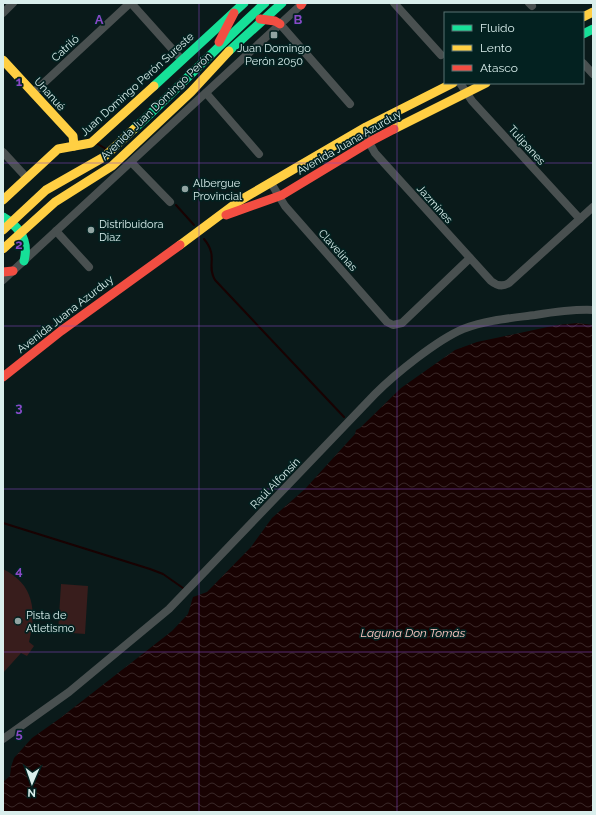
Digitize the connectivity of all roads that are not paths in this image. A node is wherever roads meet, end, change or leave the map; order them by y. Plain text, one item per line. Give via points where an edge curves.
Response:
1 (13, 3) edge
2 (131, 3) edge
3 (244, 3) edge
4 (253, 3) edge
5 (265, 3) edge
6 (282, 3) edge
7 (394, 3) edge
8 (302, 4) edge
9 (234, 12) junction
10 (593, 12) edge
11 (3, 13) edge
12 (254, 14) junction
13 (584, 16) edge
14 (263, 20) junction
15 (280, 24) junction
16 (593, 29) edge
17 (584, 34) edge
18 (216, 49) junction
19 (441, 55) dead end
20 (3, 60) edge
21 (182, 60) junction
22 (584, 64) edge
23 (593, 74) edge
24 (451, 84) edge
25 (461, 84) edge
26 (484, 84) edge
27 (33, 93) junction
28 (206, 93) junction
29 (466, 93) junction
30 (350, 104) dead end
31 (362, 130) junction
32 (368, 143) junction
33 (74, 146) junction
34 (3, 152) edge
35 (259, 154) dead end
36 (131, 162) junction
37 (27, 178) junction
38 (271, 183) junction
39 (278, 196) junction
40 (3, 200) edge
41 (170, 202) dead end
42 (593, 207) edge
43 (222, 216) junction
44 (580, 219) junction
45 (7, 220) edge
46 (3, 230) edge
47 (56, 231) junction
48 (22, 232) junction
49 (3, 249) edge
50 (470, 258) junction
51 (24, 261) junction
52 (89, 267) dead end
53 (13, 271) junction
54 (3, 272) edge
55 (3, 280) edge
56 (593, 310) edge
57 (3, 378) edge
58 (3, 739) edge

1 - 11 street
2 - 21 street
2 - 27 street, Catriló
3 - 9 street, Juan Domingo Perón Sureste
4 - 12 street
5 - 12 street, Avenida Juan Domingo Perón
6 - 14 street, Avenida Juan Domingo Perón
7 - 19 street
8 - 15 street
9 - 18 street
9 - 21 street, Juan Domingo Perón Sureste
10 - 13 street
12 - 14 street
12 - 18 street, Avenida Juan Domingo Perón
14 - 15 street via 274,20
14 - 48 street, Avenida Juan Domingo Perón via 112,166 57,201
15 - 28 street
15 - 30 street
16 - 17 street
18 - 45 street, Avenida Juan Domingo Perón via 189,78 104,157 46,190
20 - 27 street, Unanué
21 - 33 street, Juan Domingo Perón Sureste via 90,144
22 - 23 street
24 - 31 street, Avenida Juana Azurduy
25 - 29 street, Tulipanes
26 - 29 street, Avenida Juana Azurduy
27 - 33 street, Unanué via 72,136
28 - 35 street
28 - 36 street
29 - 32 street, Avenida Juana Azurduy
29 - 44 street, Tulipanes
31 - 32 street, Jazmínes
31 - 38 street, Avenida Juana Azurduy
32 - 39 street, Avenida Juana Azurduy
32 - 50 street, Jazmínes
33 - 37 street, Juan Domingo Perón Sureste via 60,148
34 - 37 street
36 - 41 street
36 - 47 street
37 - 40 street, Juan Domingo Perón Sureste
38 - 39 street, Clavelinas
38 - 43 street, Avenida Juana Azurduy via 239,201
39 - 43 street, Avenida Juana Azurduy
39 - 50 street, Clavelinas via 388,322 395,326 402,323
42 - 44 street
43 - 57 street, Avenida Juana Azurduy via 122,285
44 - 50 street, Jazmínes via 510,282 500,286 493,283
45 - 46 street, Avenida Juan Domingo Perón
45 - 48 street
47 - 51 street
47 - 52 street
48 - 49 street, Avenida Juan Domingo Perón
48 - 51 street via 26,244
51 - 53 street
53 - 54 street
53 - 55 street
56 - 58 street, Raúl Alfonsín via 510,319 468,328 450,336 406,367 379,390 169,609 69,692

